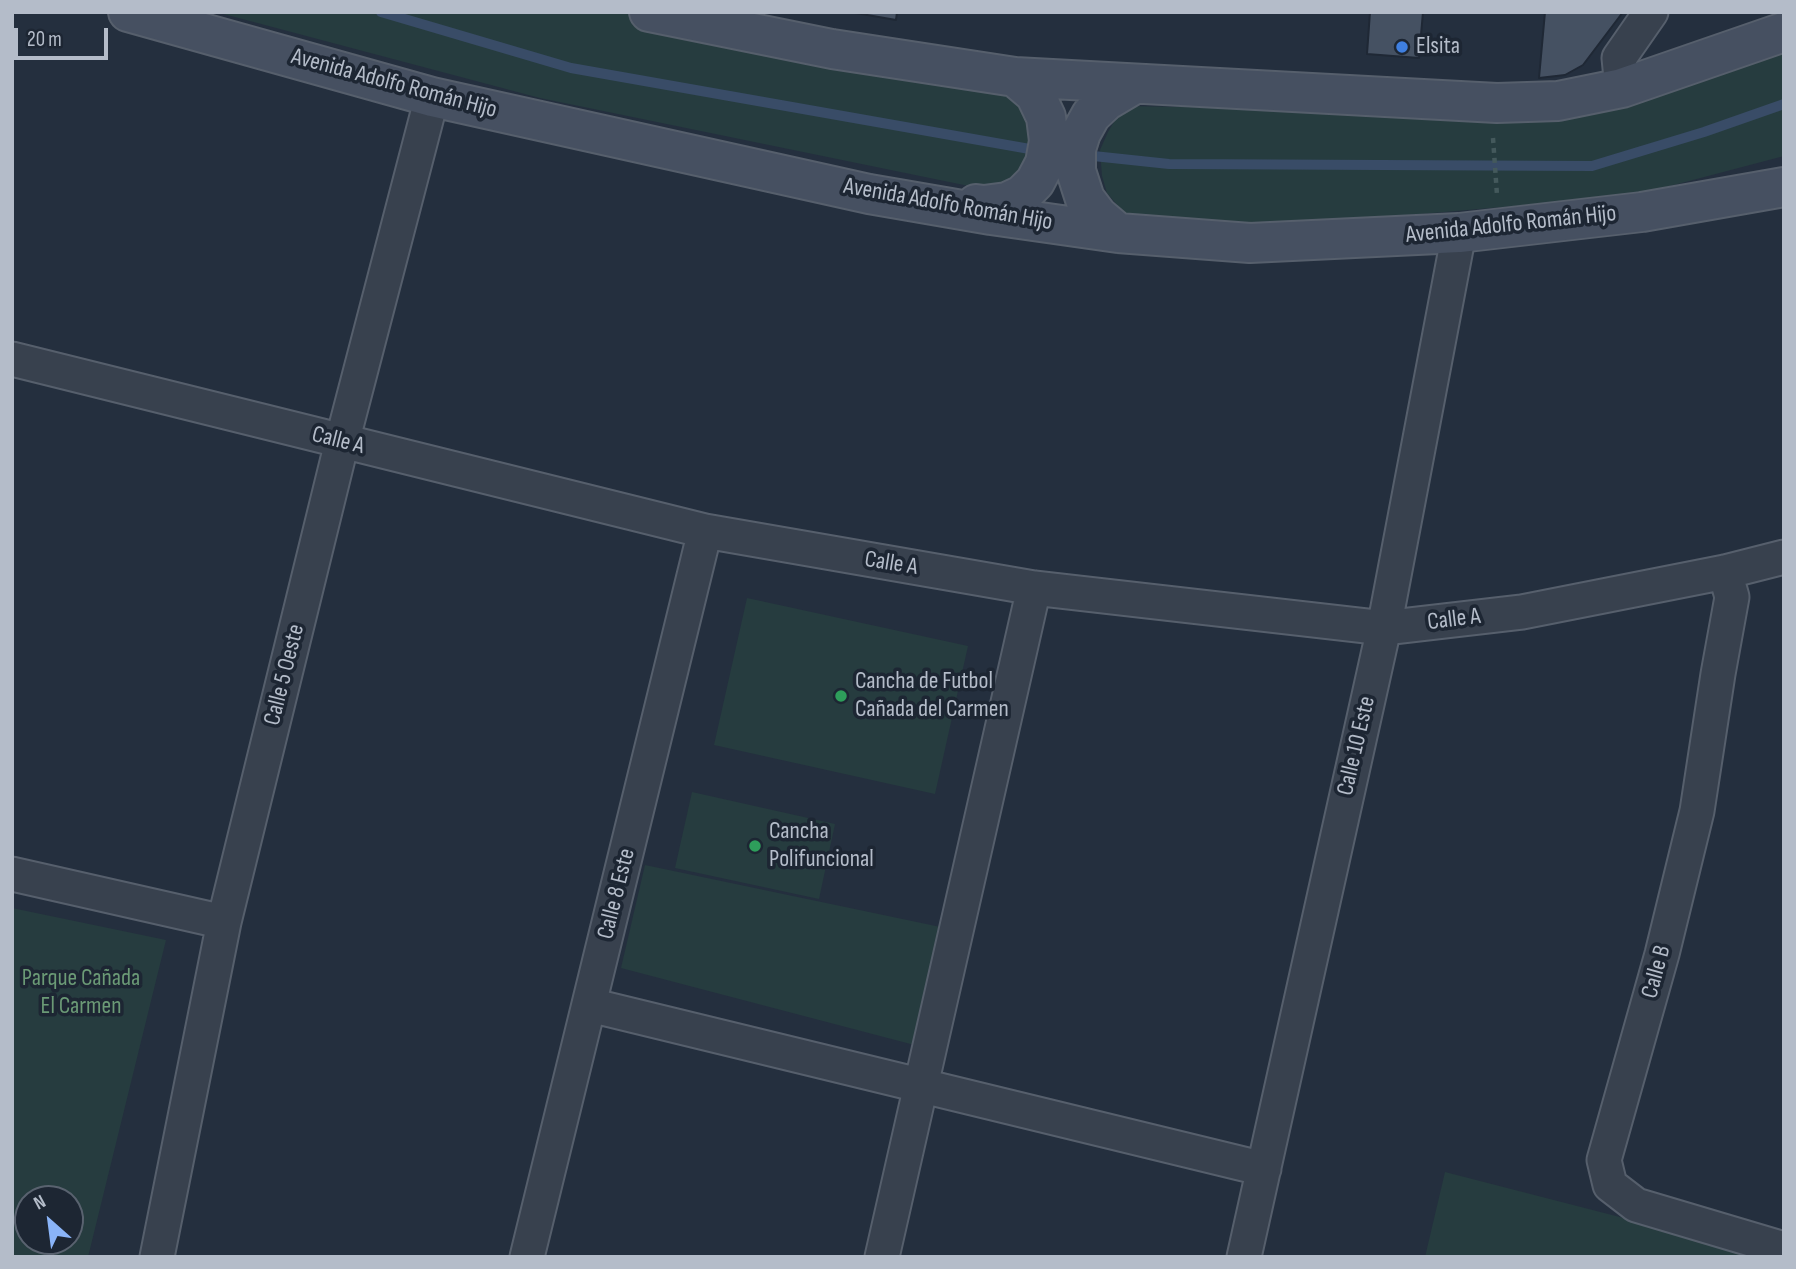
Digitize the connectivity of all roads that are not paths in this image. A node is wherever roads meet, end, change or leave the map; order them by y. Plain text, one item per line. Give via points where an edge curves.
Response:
1 (128, 12) edge
2 (649, 12) edge
3 (1651, 12) edge
4 (708, 19) edge
5 (1784, 32) edge
6 (1021, 81) junction
7 (1622, 88) junction
8 (1124, 90) junction
9 (432, 97) junction
10 (1784, 187) edge
11 (869, 194) junction
12 (1108, 225) junction
13 (1459, 233) junction
14 (12, 359) edge
15 (342, 442) junction
16 (705, 531) junction
17 (1784, 557) edge
18 (1725, 572) junction
19 (1034, 587) junction
20 (1384, 628) junction
21 (12, 874) edge
22 (224, 922) junction
23 (590, 1005) junction
24 (922, 1085) junction
25 (1264, 1169) junction
26 (1784, 1249) edge
27 (158, 1257) edge
28 (527, 1257) edge
29 (883, 1257) edge
30 (1244, 1257) edge

1 - 9 main road, Avenida Adolfo Román Hijo
2 - 4 main road
3 - 7 street via 1619,58
4 - 6 main road via 832,49
5 - 7 main road
6 - 8 main road
6 - 11 main road via 1041,105 1049,128 1045,163 1029,190 1007,202 984,205 908,192
7 - 8 main road via 1558,101 1497,103
8 - 12 main road via 1097,108 1076,149 1078,181 1085,199
9 - 11 main road, Avenida Adolfo Román Hijo
9 - 15 street, Calle 5 Oeste
10 - 13 main road, Avenida Adolfo Román Hijo via 1642,212
11 - 12 main road, Avenida Adolfo Román Hijo via 991,215
12 - 13 main road, Avenida Adolfo Román Hijo via 1250,243
13 - 20 street, Calle 10 Este
14 - 15 street, Calle A
15 - 16 street, Calle A
15 - 22 street, Calle 5 Oeste
16 - 19 street, Calle A
16 - 23 street, Calle 8 Este
17 - 18 street, Calle A
18 - 20 street, Calle A via 1522,612
18 - 26 street, Calle B via 1732,597 1698,811 1604,1160 1610,1185 1636,1205
19 - 20 street, Calle A
19 - 24 street
20 - 25 street, Calle 10 Este
21 - 22 street
22 - 27 street, Calle 5 Oeste
23 - 24 street
23 - 28 street, Calle 8 Este
24 - 25 street
24 - 29 street
25 - 30 street, Calle 10 Este

